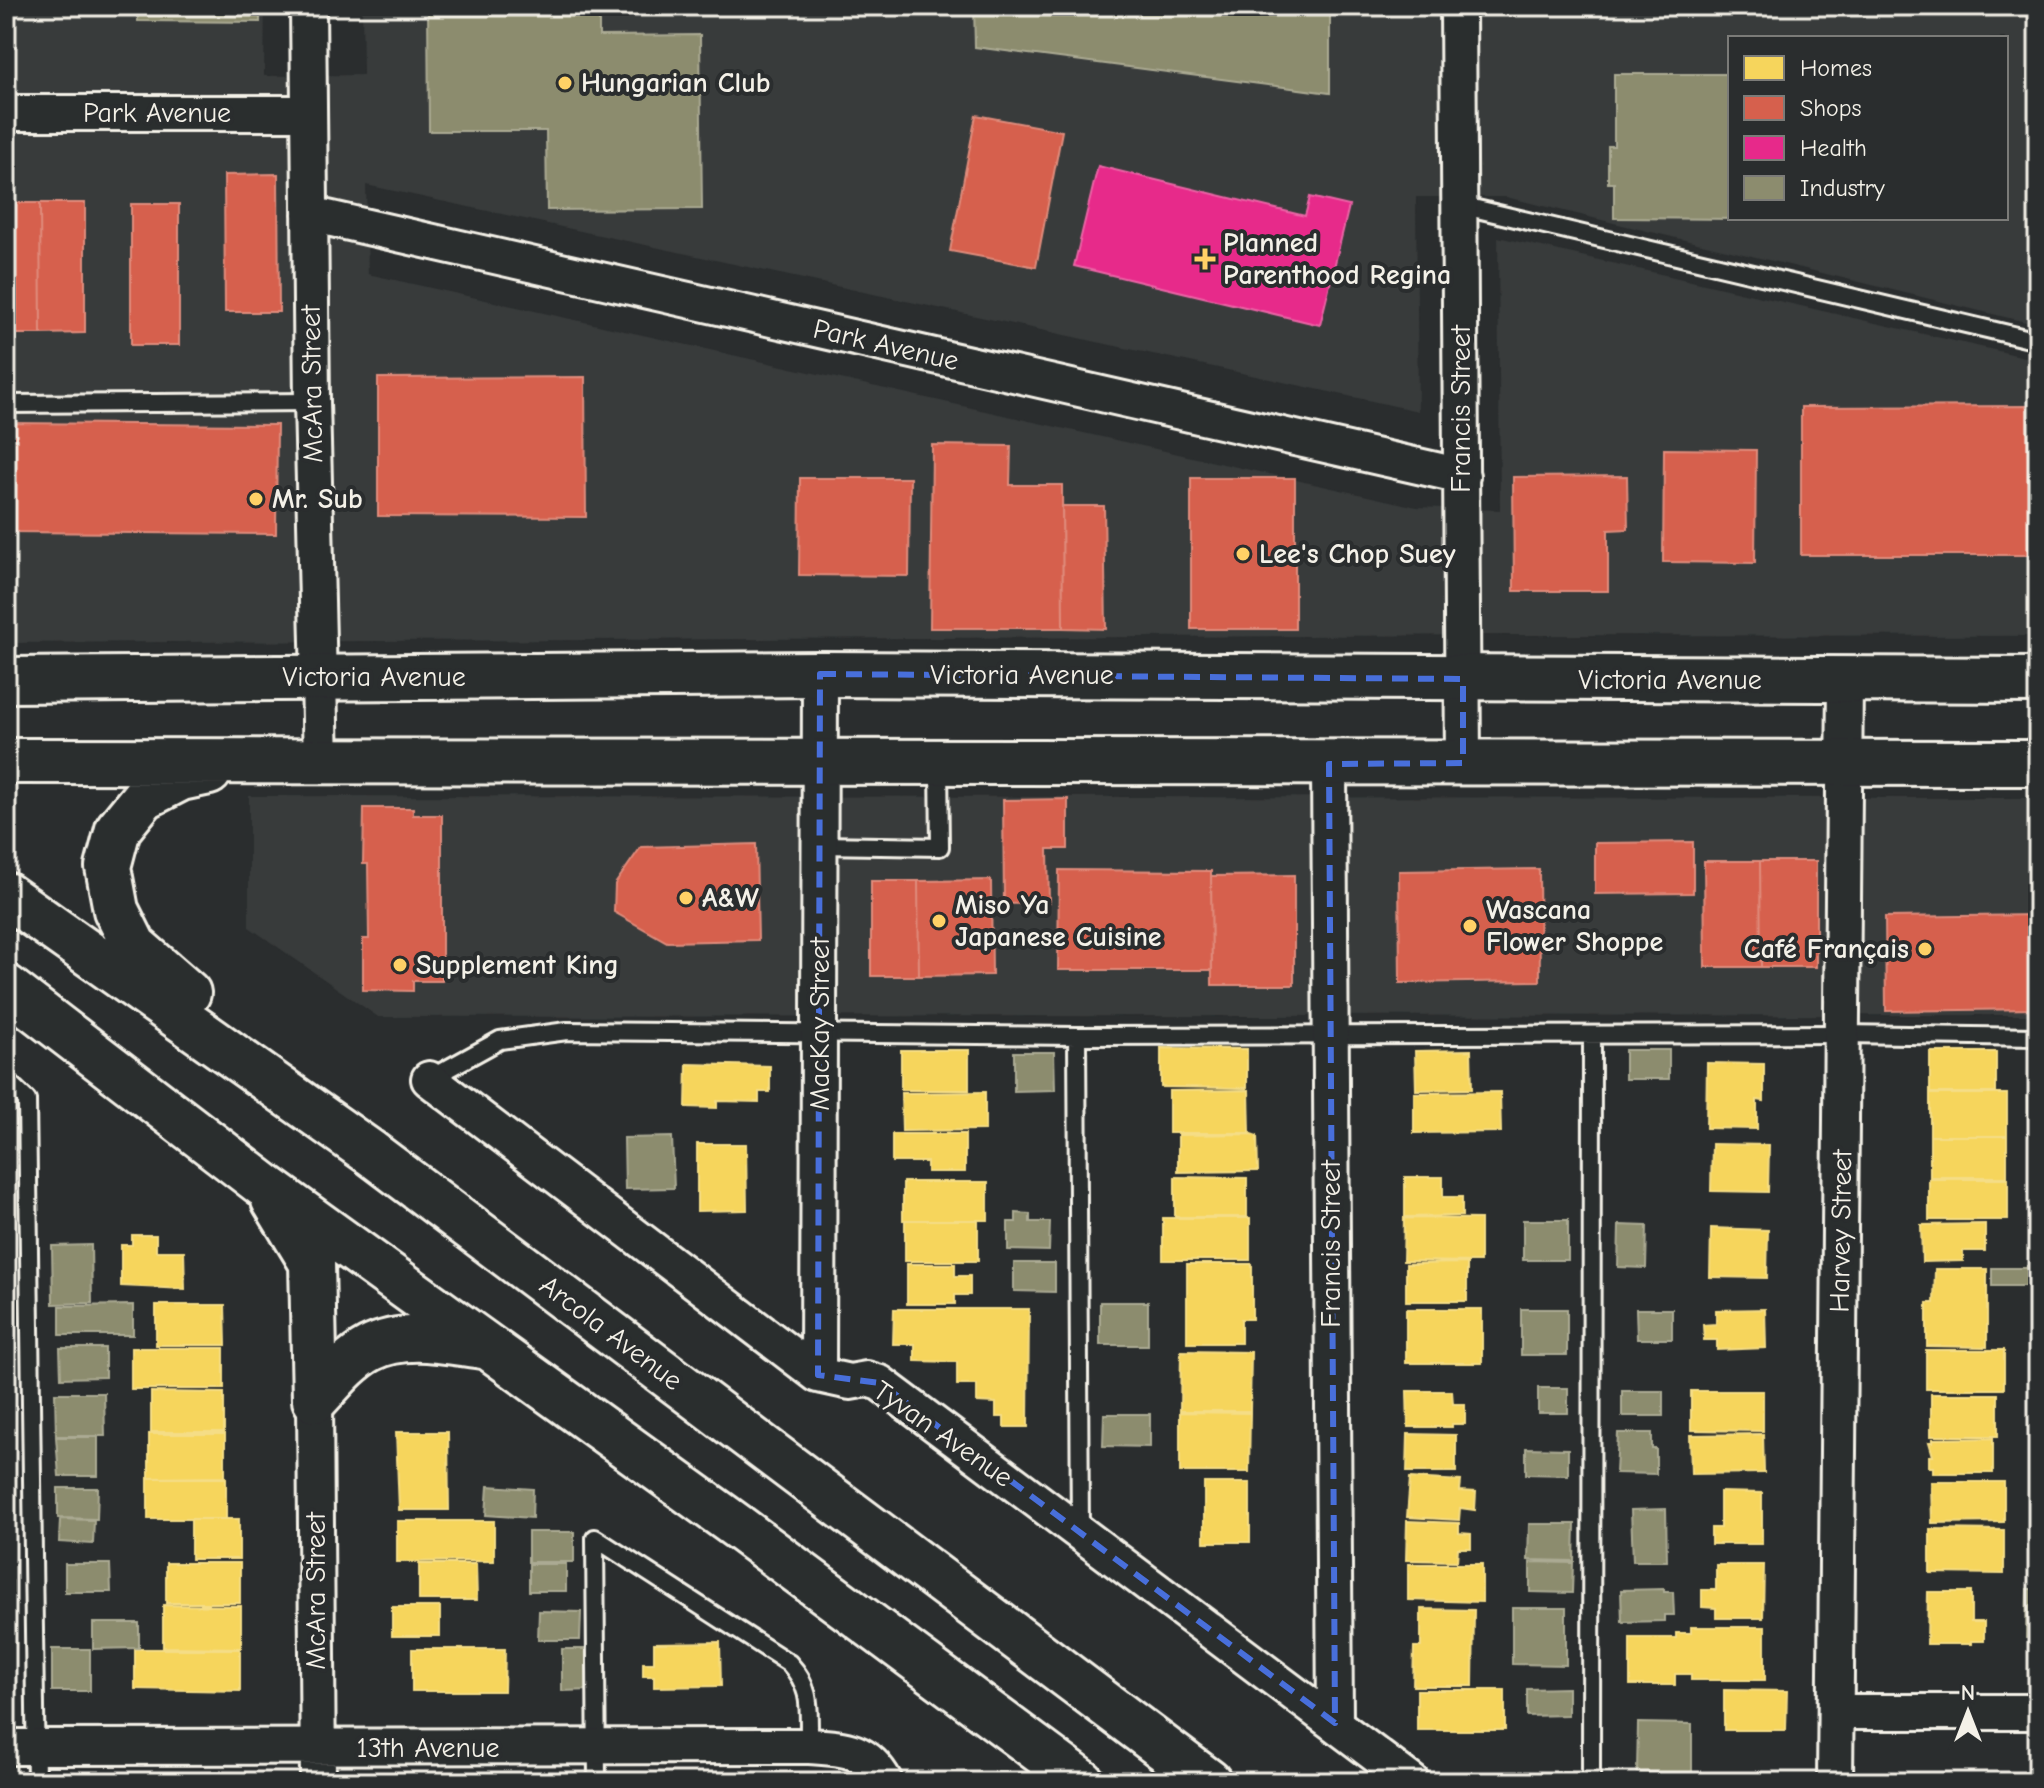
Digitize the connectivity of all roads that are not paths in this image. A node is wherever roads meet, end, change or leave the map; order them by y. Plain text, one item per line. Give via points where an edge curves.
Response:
1 (308, 6) edge
2 (1458, 6) edge
3 (6, 113) edge
4 (308, 113) junction
5 (1460, 205) junction
6 (310, 214) junction
7 (2038, 341) edge
8 (312, 402) junction
9 (6, 404) edge
10 (1462, 476) junction
11 (820, 674) junction
12 (318, 677) junction
13 (1463, 679) junction
14 (6, 680) edge
15 (1845, 680) junction
16 (2038, 680) edge
17 (6, 761) edge
18 (263, 761) junction
19 (321, 761) junction
20 (822, 761) junction
21 (939, 761) junction
22 (1846, 761) junction
23 (1463, 763) junction
24 (2038, 763) edge
25 (1329, 764) junction
26 (821, 845) junction
27 (6, 895) edge
28 (6, 987) edge
29 (1843, 1034) junction
30 (820, 1035) junction
31 (1077, 1036) junction
32 (1592, 1036) junction
33 (1330, 1037) junction
34 (2038, 1037) edge
35 (429, 1079) joint
36 (6, 1080) edge
37 (371, 1153) junction
38 (264, 1185) junction
39 (489, 1347) junction
40 (818, 1375) junction
41 (315, 1400) junction
42 (1080, 1534) junction
43 (1836, 1712) junction
44 (2038, 1712) edge
45 (1335, 1723) junction
46 (809, 1746) junction
47 (21, 1747) edge
48 (596, 1747) junction
49 (317, 1748) junction
50 (36, 1782) edge
51 (318, 1782) edge
52 (597, 1782) edge
53 (885, 1782) edge
54 (1082, 1782) edge
55 (1209, 1782) edge
56 (1412, 1782) edge
57 (1591, 1782) edge
58 (1835, 1782) edge

1 - 4 street, McAra Street
2 - 5 street, Francis Street
3 - 4 street, Park Avenue
4 - 6 street, McAra Street
5 - 7 lane
5 - 10 street, Francis Street
6 - 8 street, McAra Street
6 - 10 street, Park Avenue
8 - 9 lane
8 - 12 street, McAra Street
10 - 13 street, Francis Street
11 - 12 main road, Victoria Avenue
11 - 13 main road, Victoria Avenue
11 - 20 street, MacKay Street
12 - 14 main road, Victoria Avenue
12 - 19 street, McAra Street
13 - 15 main road, Victoria Avenue
13 - 23 street, Francis Street
15 - 16 main road, Victoria Avenue
15 - 22 street, Harvey Street
17 - 18 main road
18 - 19 main road
18 - 37 main road via 181,778 144,797 114,842 108,867 116,910 134,946
19 - 20 main road
20 - 21 main road
20 - 26 street, MacKay Street
21 - 25 main road
21 - 26 lane via 940,847
22 - 23 main road
22 - 24 main road
22 - 29 street, Harvey Street
23 - 25 main road
25 - 33 street, Francis Street
26 - 30 street, MacKay Street
27 - 37 main road, Arcola Avenue
28 - 38 main road
29 - 32 lane
29 - 34 lane
29 - 43 street, Harvey Street
30 - 31 lane
30 - 35 lane via 567,1031 500,1040
30 - 40 street, MacKay Street
31 - 33 lane
31 - 42 lane
32 - 33 lane
32 - 57 lane
33 - 45 street, Francis Street
35 - 40 street, Tyvan Avenue
36 - 47 lane via 27,1100
37 - 55 main road, Arcola Avenue
38 - 39 main road
38 - 41 main road via 312,1263
39 - 41 main road via 432,1338 370,1348
39 - 54 main road
40 - 42 street, Tyvan Avenue via 880,1383
41 - 49 street, McAra Street
42 - 45 street, Tyvan Avenue
43 - 44 street
43 - 58 street, Harvey Street
45 - 56 street, Tyvan Avenue
46 - 48 street, 13th Avenue
46 - 48 lane via 807,1694 802,1677 789,1663 595,1538
46 - 53 street, 13th Avenue via 850,1748 878,1769
47 - 49 street, 13th Avenue
47 - 50 lane
48 - 49 street, 13th Avenue
48 - 52 lane
49 - 51 street, McAra Street

